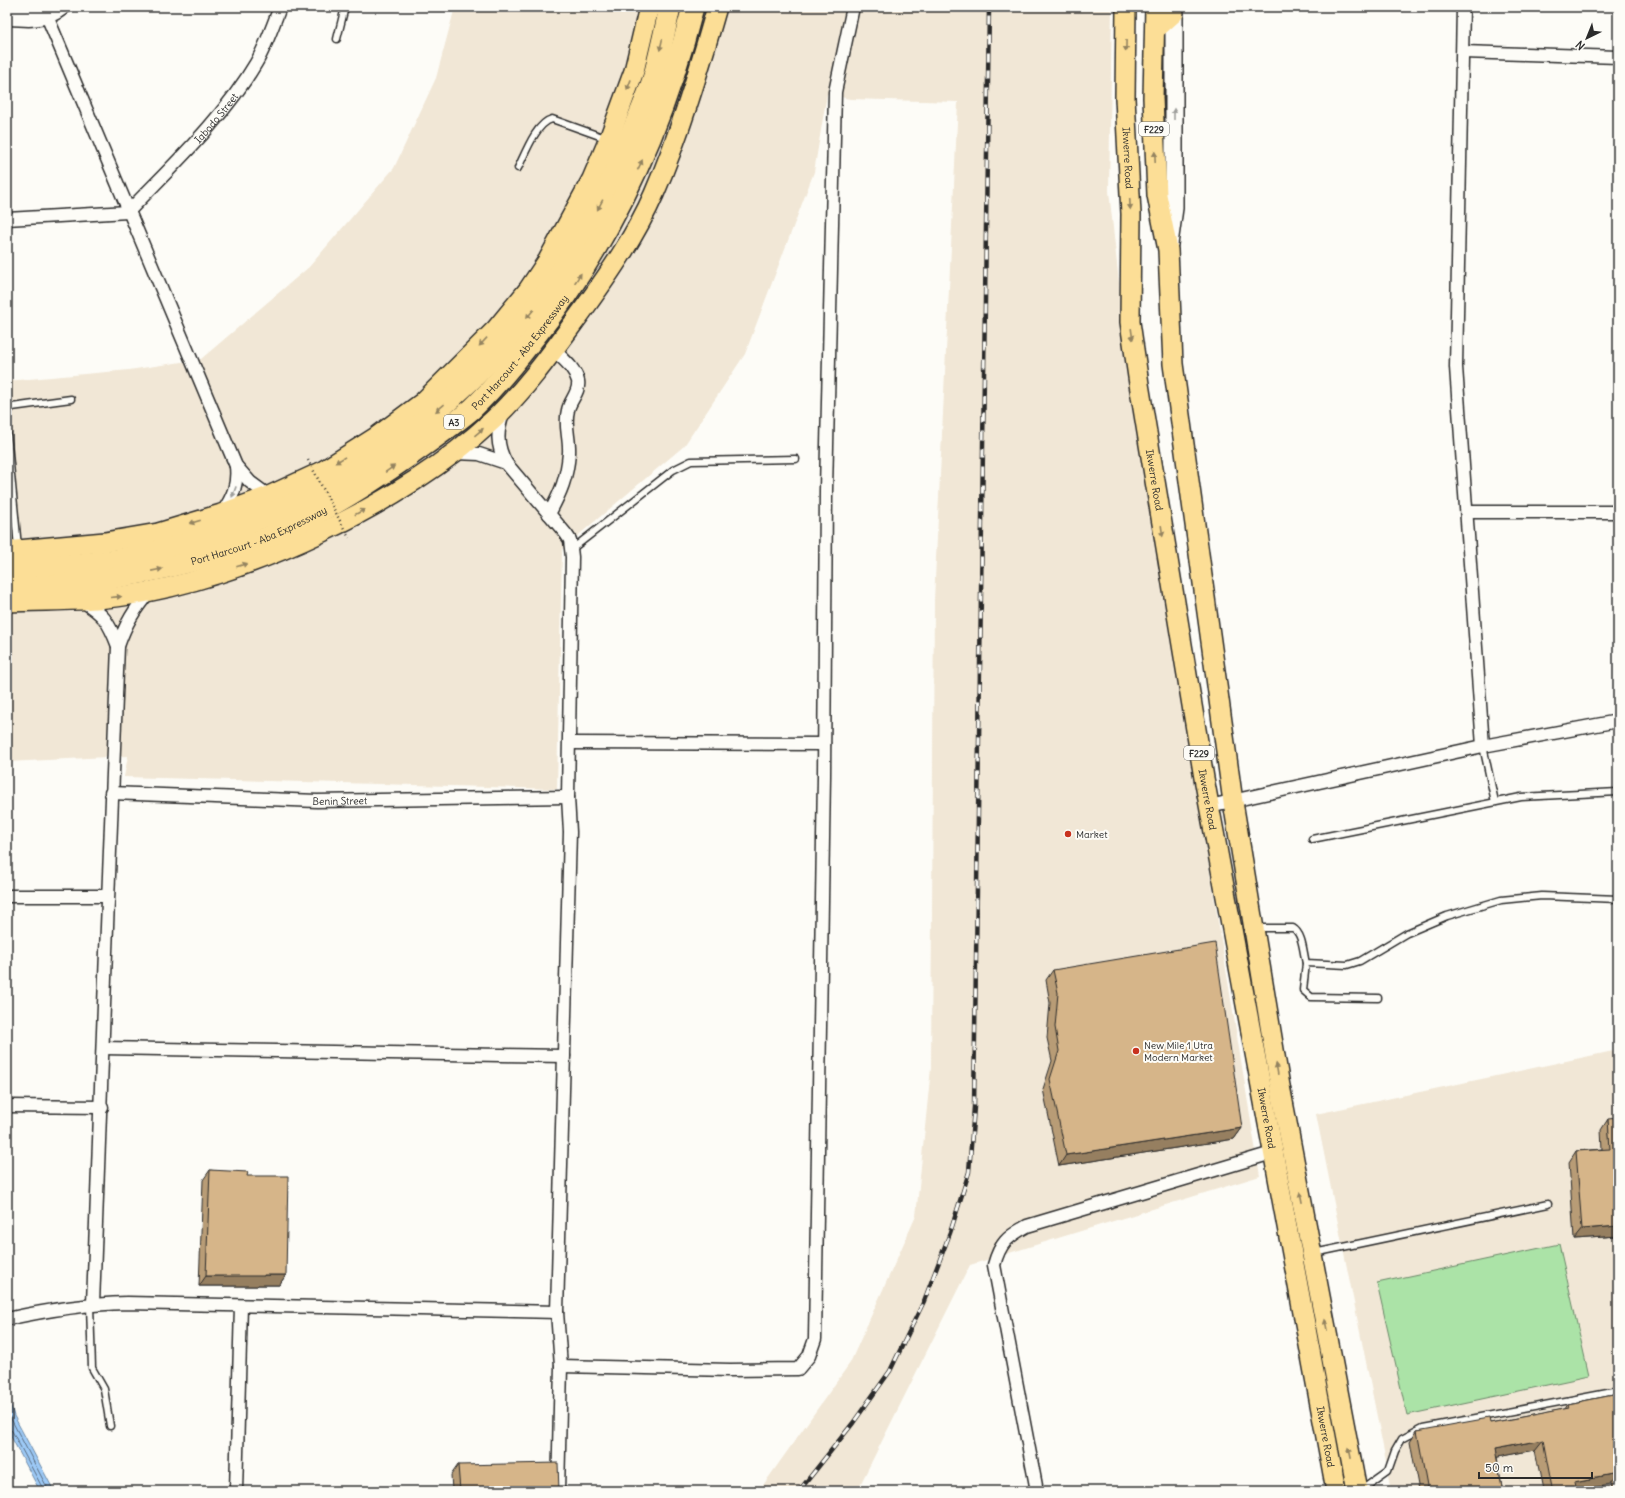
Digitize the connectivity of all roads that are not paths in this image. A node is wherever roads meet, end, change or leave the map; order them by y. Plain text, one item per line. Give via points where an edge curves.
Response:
1 (280, 7) edge
2 (345, 7) edge
3 (649, 7) edge
4 (670, 7) edge
5 (693, 7) edge
6 (717, 7) edge
7 (853, 7) edge
8 (1126, 7) edge
9 (1156, 7) edge
10 (1463, 7) edge
11 (1174, 10) edge
12 (54, 11) edge
13 (7, 16) edge
14 (1155, 30) junction
15 (337, 39) dead end
16 (1463, 52) junction
17 (1618, 57) edge
18 (1126, 98) junction
19 (1153, 98) junction
20 (609, 139) junction
21 (518, 168) dead end
22 (128, 212) junction
23 (7, 219) edge
24 (1168, 250) junction
25 (554, 350) junction
26 (71, 400) dead end
27 (505, 408) junction
28 (7, 413) edge
29 (7, 433) edge
30 (455, 453) junction
31 (796, 459) dead end
32 (506, 462) junction
33 (236, 466) junction
34 (269, 496) junction
35 (1467, 512) junction
36 (1618, 512) edge
37 (222, 514) junction
38 (549, 514) junction
39 (572, 548) junction
40 (20, 574) edge
41 (62, 583) junction
42 (150, 591) junction
43 (81, 600) junction
44 (118, 646) junction
45 (1618, 722) edge
46 (570, 743) junction
47 (824, 744) junction
48 (1483, 746) junction
49 (1618, 792) edge
50 (112, 793) junction
51 (568, 797) junction
52 (1233, 802) junction
53 (1495, 802) junction
54 (1209, 806) junction
55 (1312, 839) dead end
56 (7, 896) edge
57 (107, 896) junction
58 (1618, 899) edge
59 (1254, 928) junction
60 (1306, 963) junction
61 (1378, 998) dead end
62 (103, 1048) junction
63 (564, 1056) junction
64 (7, 1106) edge
65 (102, 1107) junction
66 (1272, 1153) junction
67 (1548, 1204) dead end
68 (1312, 1253) junction
69 (91, 1304) junction
70 (241, 1306) junction
71 (557, 1312) junction
72 (7, 1319) edge
73 (561, 1366) junction
74 (1618, 1391) edge
75 (110, 1426) dead end
76 (236, 1491) edge
77 (558, 1491) edge
78 (1037, 1491) edge
79 (1336, 1491) edge
80 (1357, 1491) edge
81 (1360, 1491) edge

1 - 22 street, Igbodo Street via 256,63 229,102 186,152
2 - 15 lane
3 -> 20 main road via 634,71
4 -> 41 highway, Port Harcourt - Aba Expressway / A3 via 653,78 611,183 590,224 568,263 536,306 499,351 457,394 378,456 285,508 211,537 117,559
41 -> 5 highway, Port Harcourt - Aba Expressway / A3 via 117,578 167,568 268,537 368,485 471,409 551,318 586,266 620,207 659,116 681,54
6 - 25 main road via 701,63 653,195 620,255
7 - 47 street via 835,92 826,490
8 -> 18 main road, Ikwerre Road / F229
9 - 14 main road, F229
10 - 16 street
11 - 14 main road
24 -> 11 street, Ikwerre Road via 1174,208
12 - 13 street via 27,18
12 - 22 street
14 - 19 main road, F229
16 - 17 street
16 - 35 street via 1456,367
18 - 19 main road
18 -> 54 main road, Ikwerre Road / F229 via 1131,214 1130,322 1163,541
24 -> 19 main road, F229 via 1157,195
20 - 21 lane via 552,119 545,121 538,129
20 -> 34 main road via 592,179 548,260 528,290 496,329 461,366 423,402 376,437 321,472
22 - 23 street
22 - 33 street
24 - 52 main road, Ikwerre Road / F229 via 1173,364
25 - 27 main road
25 - 38 street via 570,366 578,384 568,410 566,428 569,452 563,487
26 - 28 lane via 12,406
30 -> 27 main road
27 - 32 street via 499,425 498,441
29 - 40 lane
30 - 32 street via 479,454
42 -> 30 main road via 207,576 300,542 380,501
31 - 39 lane via 684,463
32 - 38 street
33 - 34 street via 250,482
33 -> 37 street via 236,490
34 - 37 main road
35 - 36 street
35 - 48 street
37 -> 40 main road via 158,533 106,542
38 - 39 street via 566,534
39 - 46 street
40 - 41 highway, Port Harcourt - Aba Expressway / A3
40 - 41 highway
41 - 43 main road
43 -> 42 main road
42 - 44 street via 134,610
43 - 44 street via 100,612 110,626
44 - 50 street
45 - 48 street
46 - 47 street
46 - 51 street
47 - 73 street via 815,1339 809,1356 798,1369
48 - 52 street
48 - 53 lane
49 - 53 lane via 1521,797
50 - 51 street, Benin Street via 318,801
50 - 57 street
51 - 63 street via 570,832
52 - 54 street
52 - 59 main road, Ikwerre Road / F229
53 - 55 lane
54 - 66 main road, Ikwerre Road / F229
56 - 57 street
57 - 62 street
58 - 60 lane via 1542,896 1501,900 1448,916 1407,933 1360,961 1347,965
59 - 60 lane via 1293,928 1298,931
68 -> 59 main road, Ikwerre Road / F229 via 1280,1086
60 - 61 lane via 1303,990 1311,997
62 - 63 street
62 - 65 street
63 - 71 street
64 - 65 street
65 - 69 street
66 - 78 street via 1027,1226 1004,1242 994,1265
66 - 79 main road, Ikwerre Road / F229
67 - 68 lane
80 -> 68 main road, Ikwerre Road / F229
69 - 70 street
69 - 72 street via 51,1309
69 - 75 lane via 92,1368 104,1389
70 - 71 street
70 - 76 street
71 - 73 street
73 - 77 street
74 - 81 lane via 1423,1428 1402,1439 1388,1471

